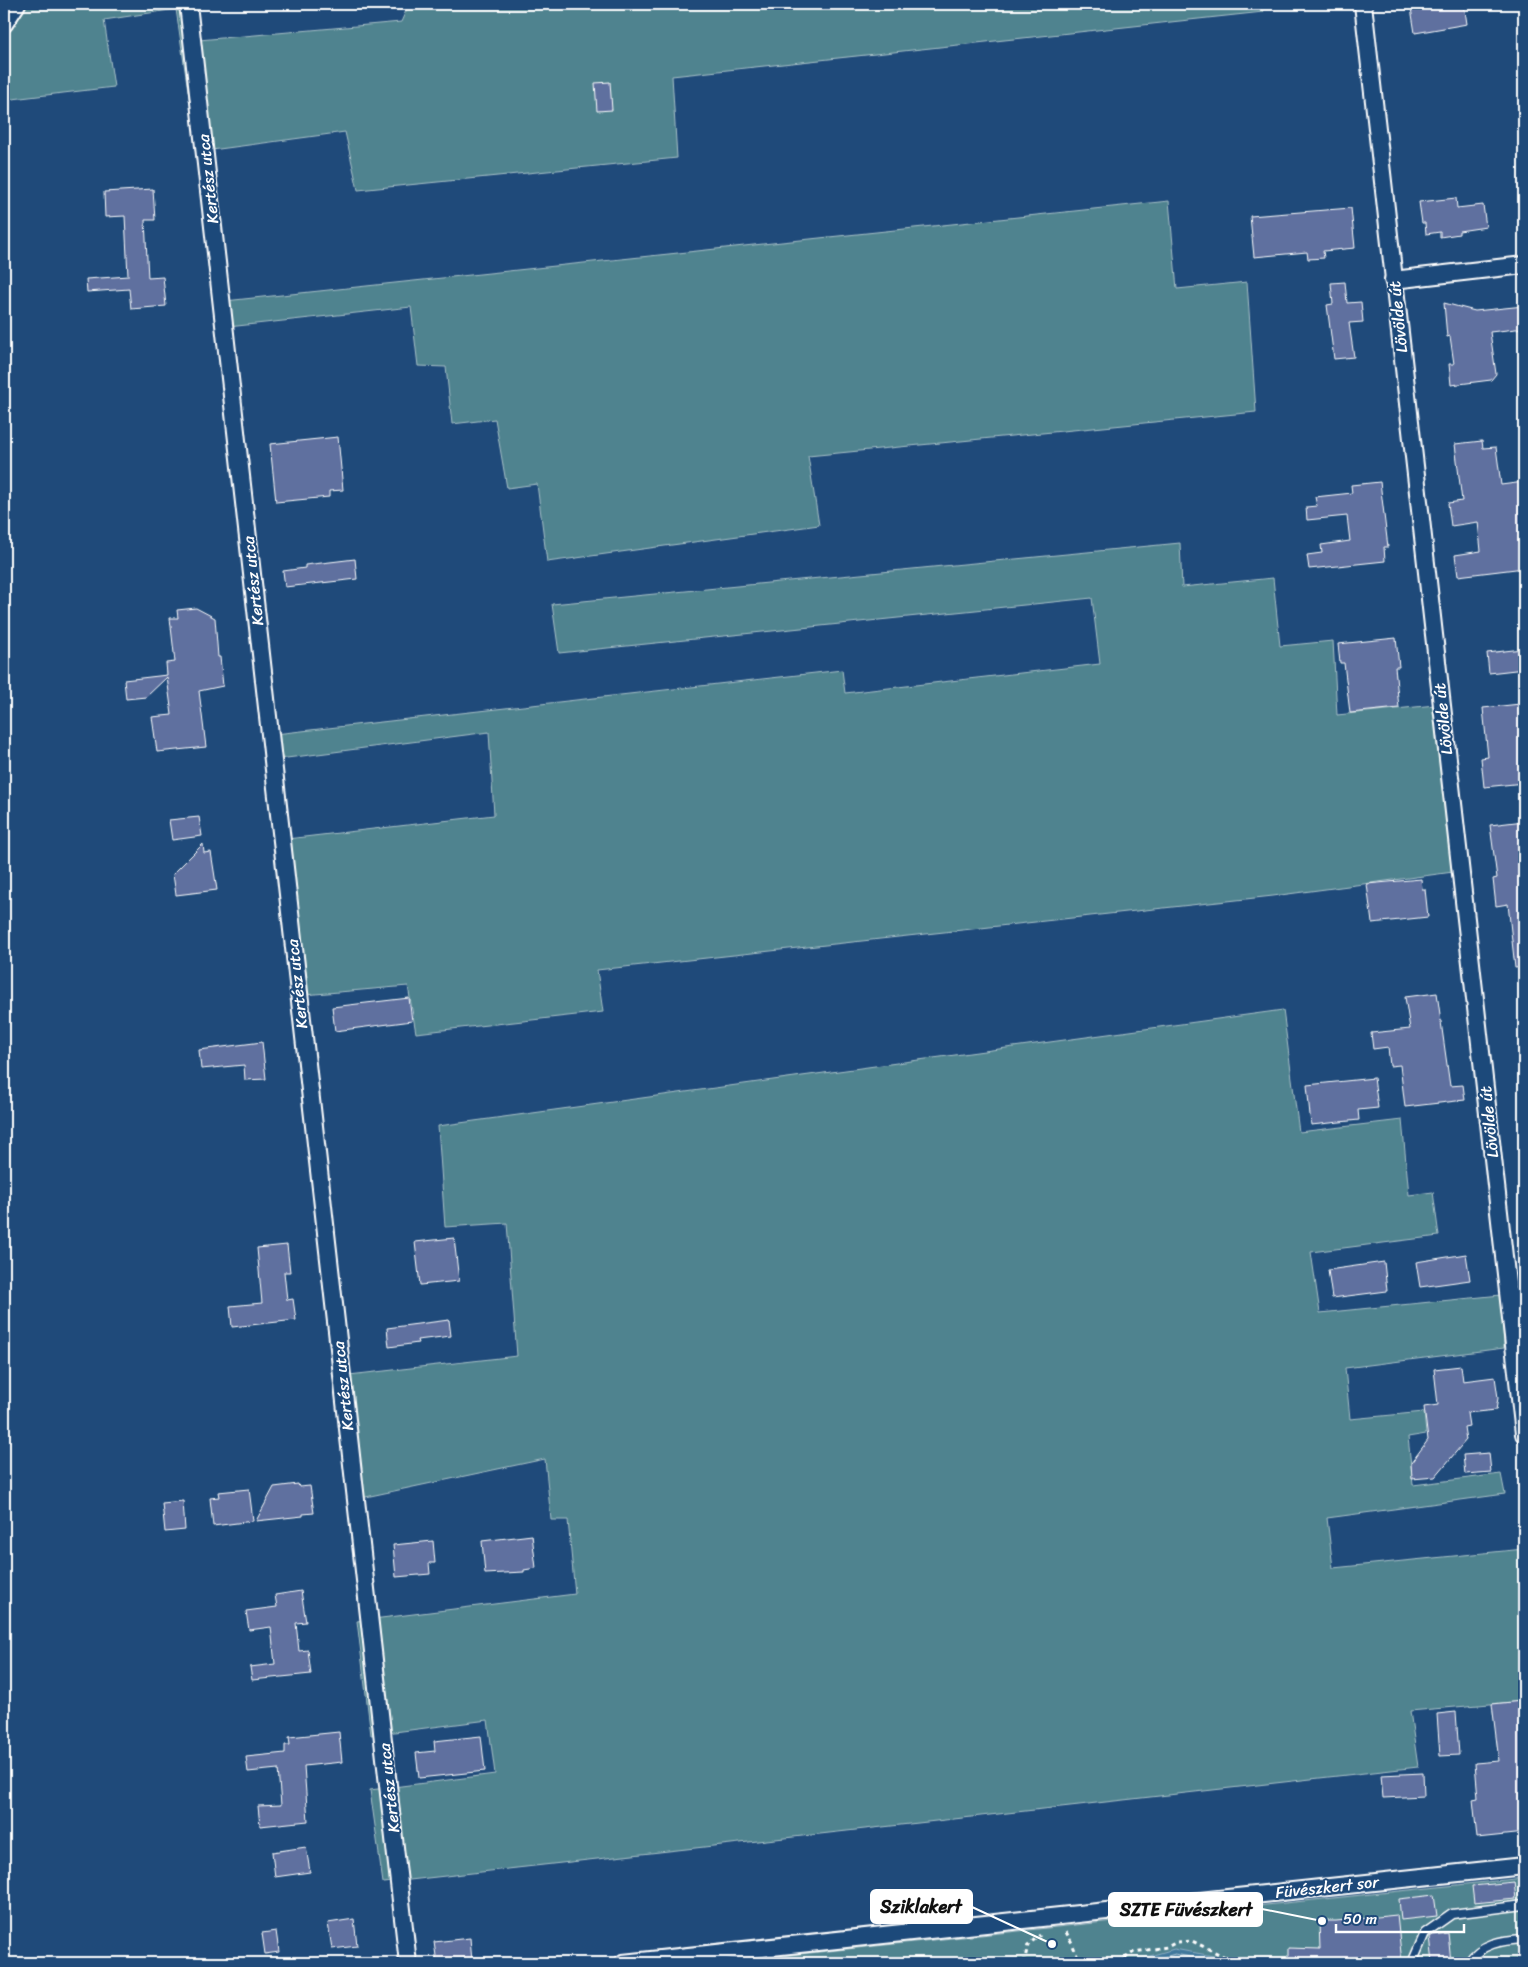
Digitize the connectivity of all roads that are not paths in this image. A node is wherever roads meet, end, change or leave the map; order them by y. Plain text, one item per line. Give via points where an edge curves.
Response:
1 (17, 4) edge
2 (188, 4) edge
3 (1363, 4) edge
4 (4, 24) edge
5 (1524, 265) edge
6 (1393, 280) junction
7 (1524, 1434) edge
8 (1524, 1866) edge
9 (1524, 1905) edge
10 (1524, 1939) edge
11 (408, 1963) edge
12 (623, 1963) edge
13 (1412, 1963) edge
14 (1468, 1963) edge

1 - 4 street
2 - 11 street, Kertész utca
3 - 6 street, Lövölde út
5 - 6 street
6 - 7 street, Lövölde út
8 - 12 street, Füvészkert sor
9 - 13 lane via 1452,1914 1425,1933
10 - 14 lane via 1491,1944 1480,1949

